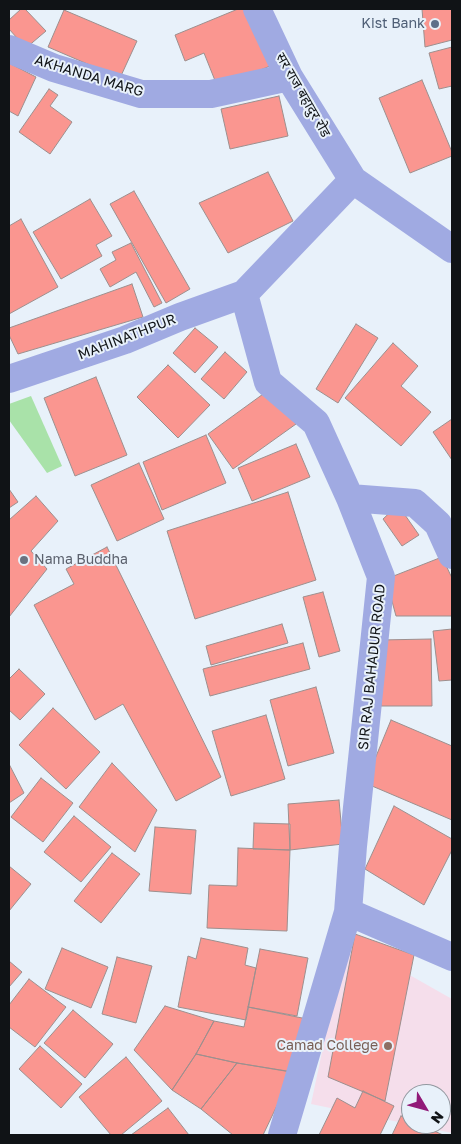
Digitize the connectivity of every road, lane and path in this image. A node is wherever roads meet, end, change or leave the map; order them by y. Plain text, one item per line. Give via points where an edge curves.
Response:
1 (257, 9) edge
2 (9, 50) edge
3 (289, 77) junction
4 (353, 180) junction
5 (452, 249) edge
6 (244, 294) junction
7 (9, 379) edge
8 (350, 498) junction
9 (452, 555) edge
10 (348, 912) junction
11 (452, 957) edge
12 (282, 1135) edge

1 - 3 street, सर राज बहादुर रोड
2 - 3 street, AKHANDA MARG via 54,68 141,94 211,94
3 - 4 street, सर राज बहादुर रोड
4 - 5 street
4 - 6 street
6 - 7 street, MAHINATHPUR via 125,340
6 - 8 street, SIR RAJ BAHADUR ROAD via 268,382 316,423
8 - 9 street via 415,503 438,524
8 - 10 street, SIR RAJ BAHADUR ROAD via 381,577
10 - 11 street
10 - 12 street, SIR RAJ BAHADUR ROAD

